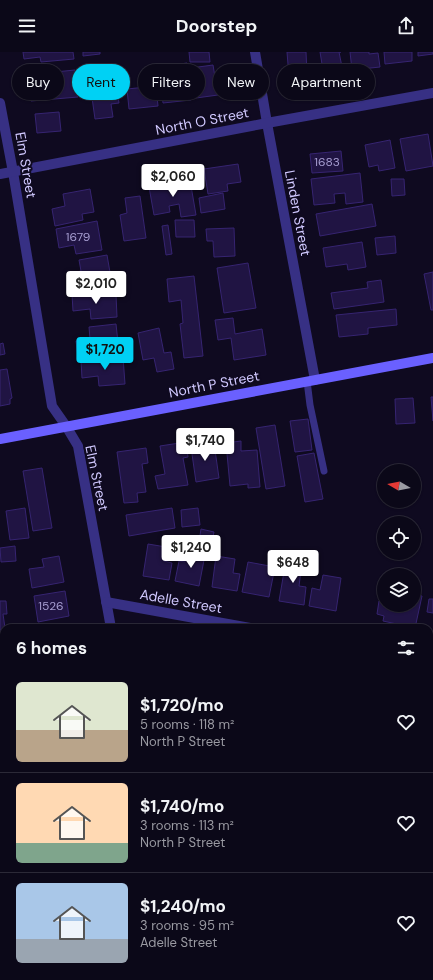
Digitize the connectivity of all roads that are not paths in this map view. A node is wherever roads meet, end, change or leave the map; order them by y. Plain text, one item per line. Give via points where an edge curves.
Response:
1 (255, 52) edge
2 (433, 93) edge
3 (0, 103) edge
4 (267, 123) junction
5 (13, 172) junction
6 (0, 174) edge
7 (433, 358) edge
8 (311, 380) junction
9 (66, 426) junction
10 (0, 438) edge
11 (324, 471) dead end
12 (106, 602) junction
13 (109, 624) edge
14 (228, 624) edge

1 - 4 street, Linden Street
2 - 4 street, North O Street
3 - 5 street, Elm Street
4 - 5 street, North O Street
4 - 8 street, Linden Street
5 - 6 street, North O Street
5 - 9 street, Elm Street via 52,406
7 - 8 street, North P Street
8 - 9 street, North P Street
8 - 11 lane via 310,405
9 - 10 street, North P Street
9 - 12 street, Elm Street via 78,446
12 - 13 street, Elm Street
12 - 14 street, Adelle Street

